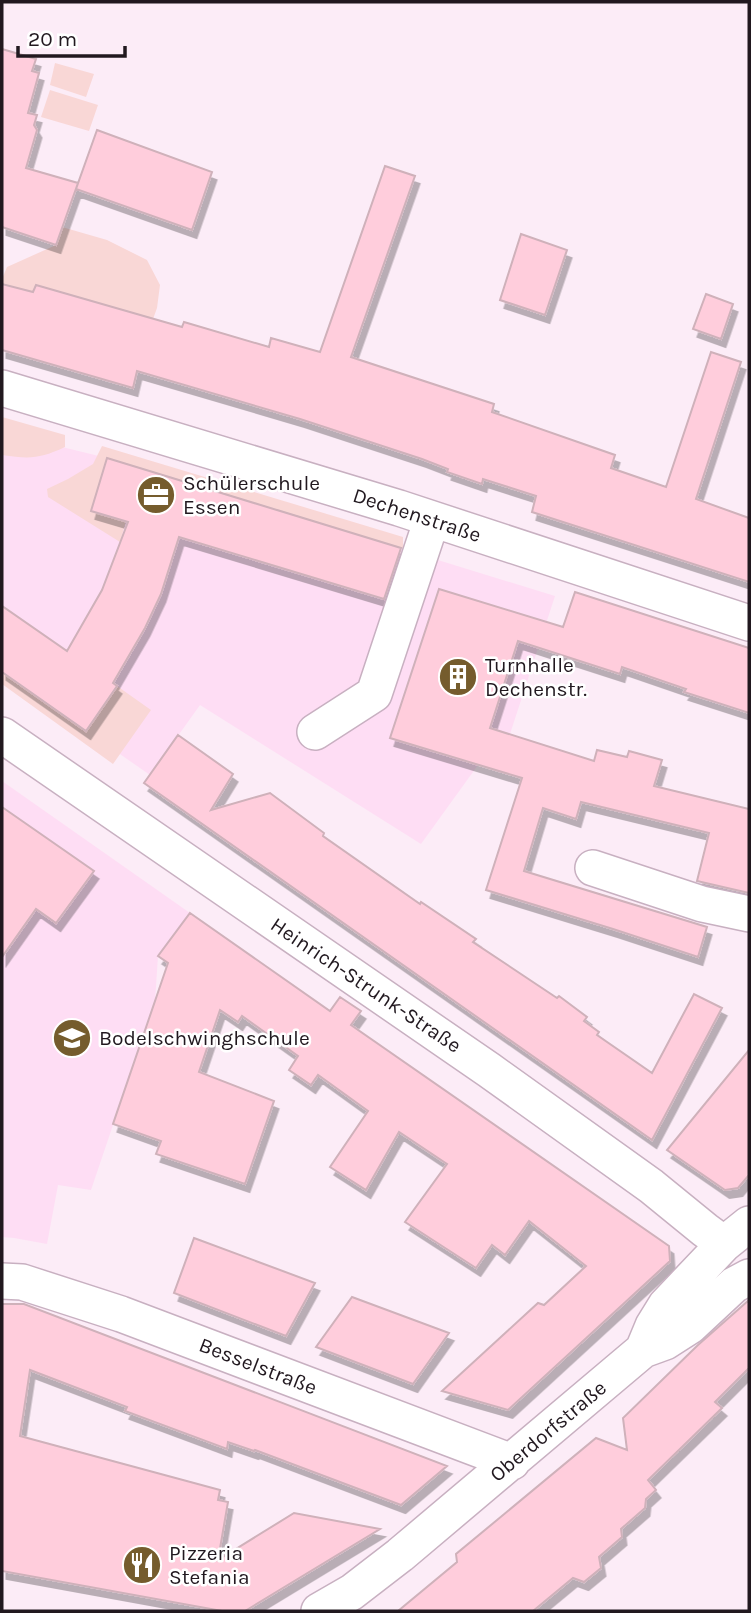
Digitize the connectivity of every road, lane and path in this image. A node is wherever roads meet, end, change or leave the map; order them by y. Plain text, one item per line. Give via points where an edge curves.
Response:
1 (2, 388) edge
2 (432, 519) junction
3 (749, 623) edge
4 (315, 732) dead end
5 (2, 735) edge
6 (593, 868) dead end
7 (749, 914) edge
8 (737, 1234) edge
9 (744, 1278) edge
10 (2, 1281) edge
11 (643, 1350) junction
12 (512, 1462) junction
13 (319, 1611) edge

1 - 2 street, Dechenstraße
2 - 3 street, Dechenstraße
2 - 4 street via 374,694
5 - 8 street, Heinrich-Strunk-Straße via 489,1070 705,1230
6 - 7 street via 702,904
8 - 11 street, Oberdorfstraße via 666,1305
9 - 11 street via 690,1326
10 - 12 street, Besselstraße via 22,1282 121,1314
11 - 12 street, Oberdorfstraße
12 - 13 street, Oberdorfstraße via 400,1555

